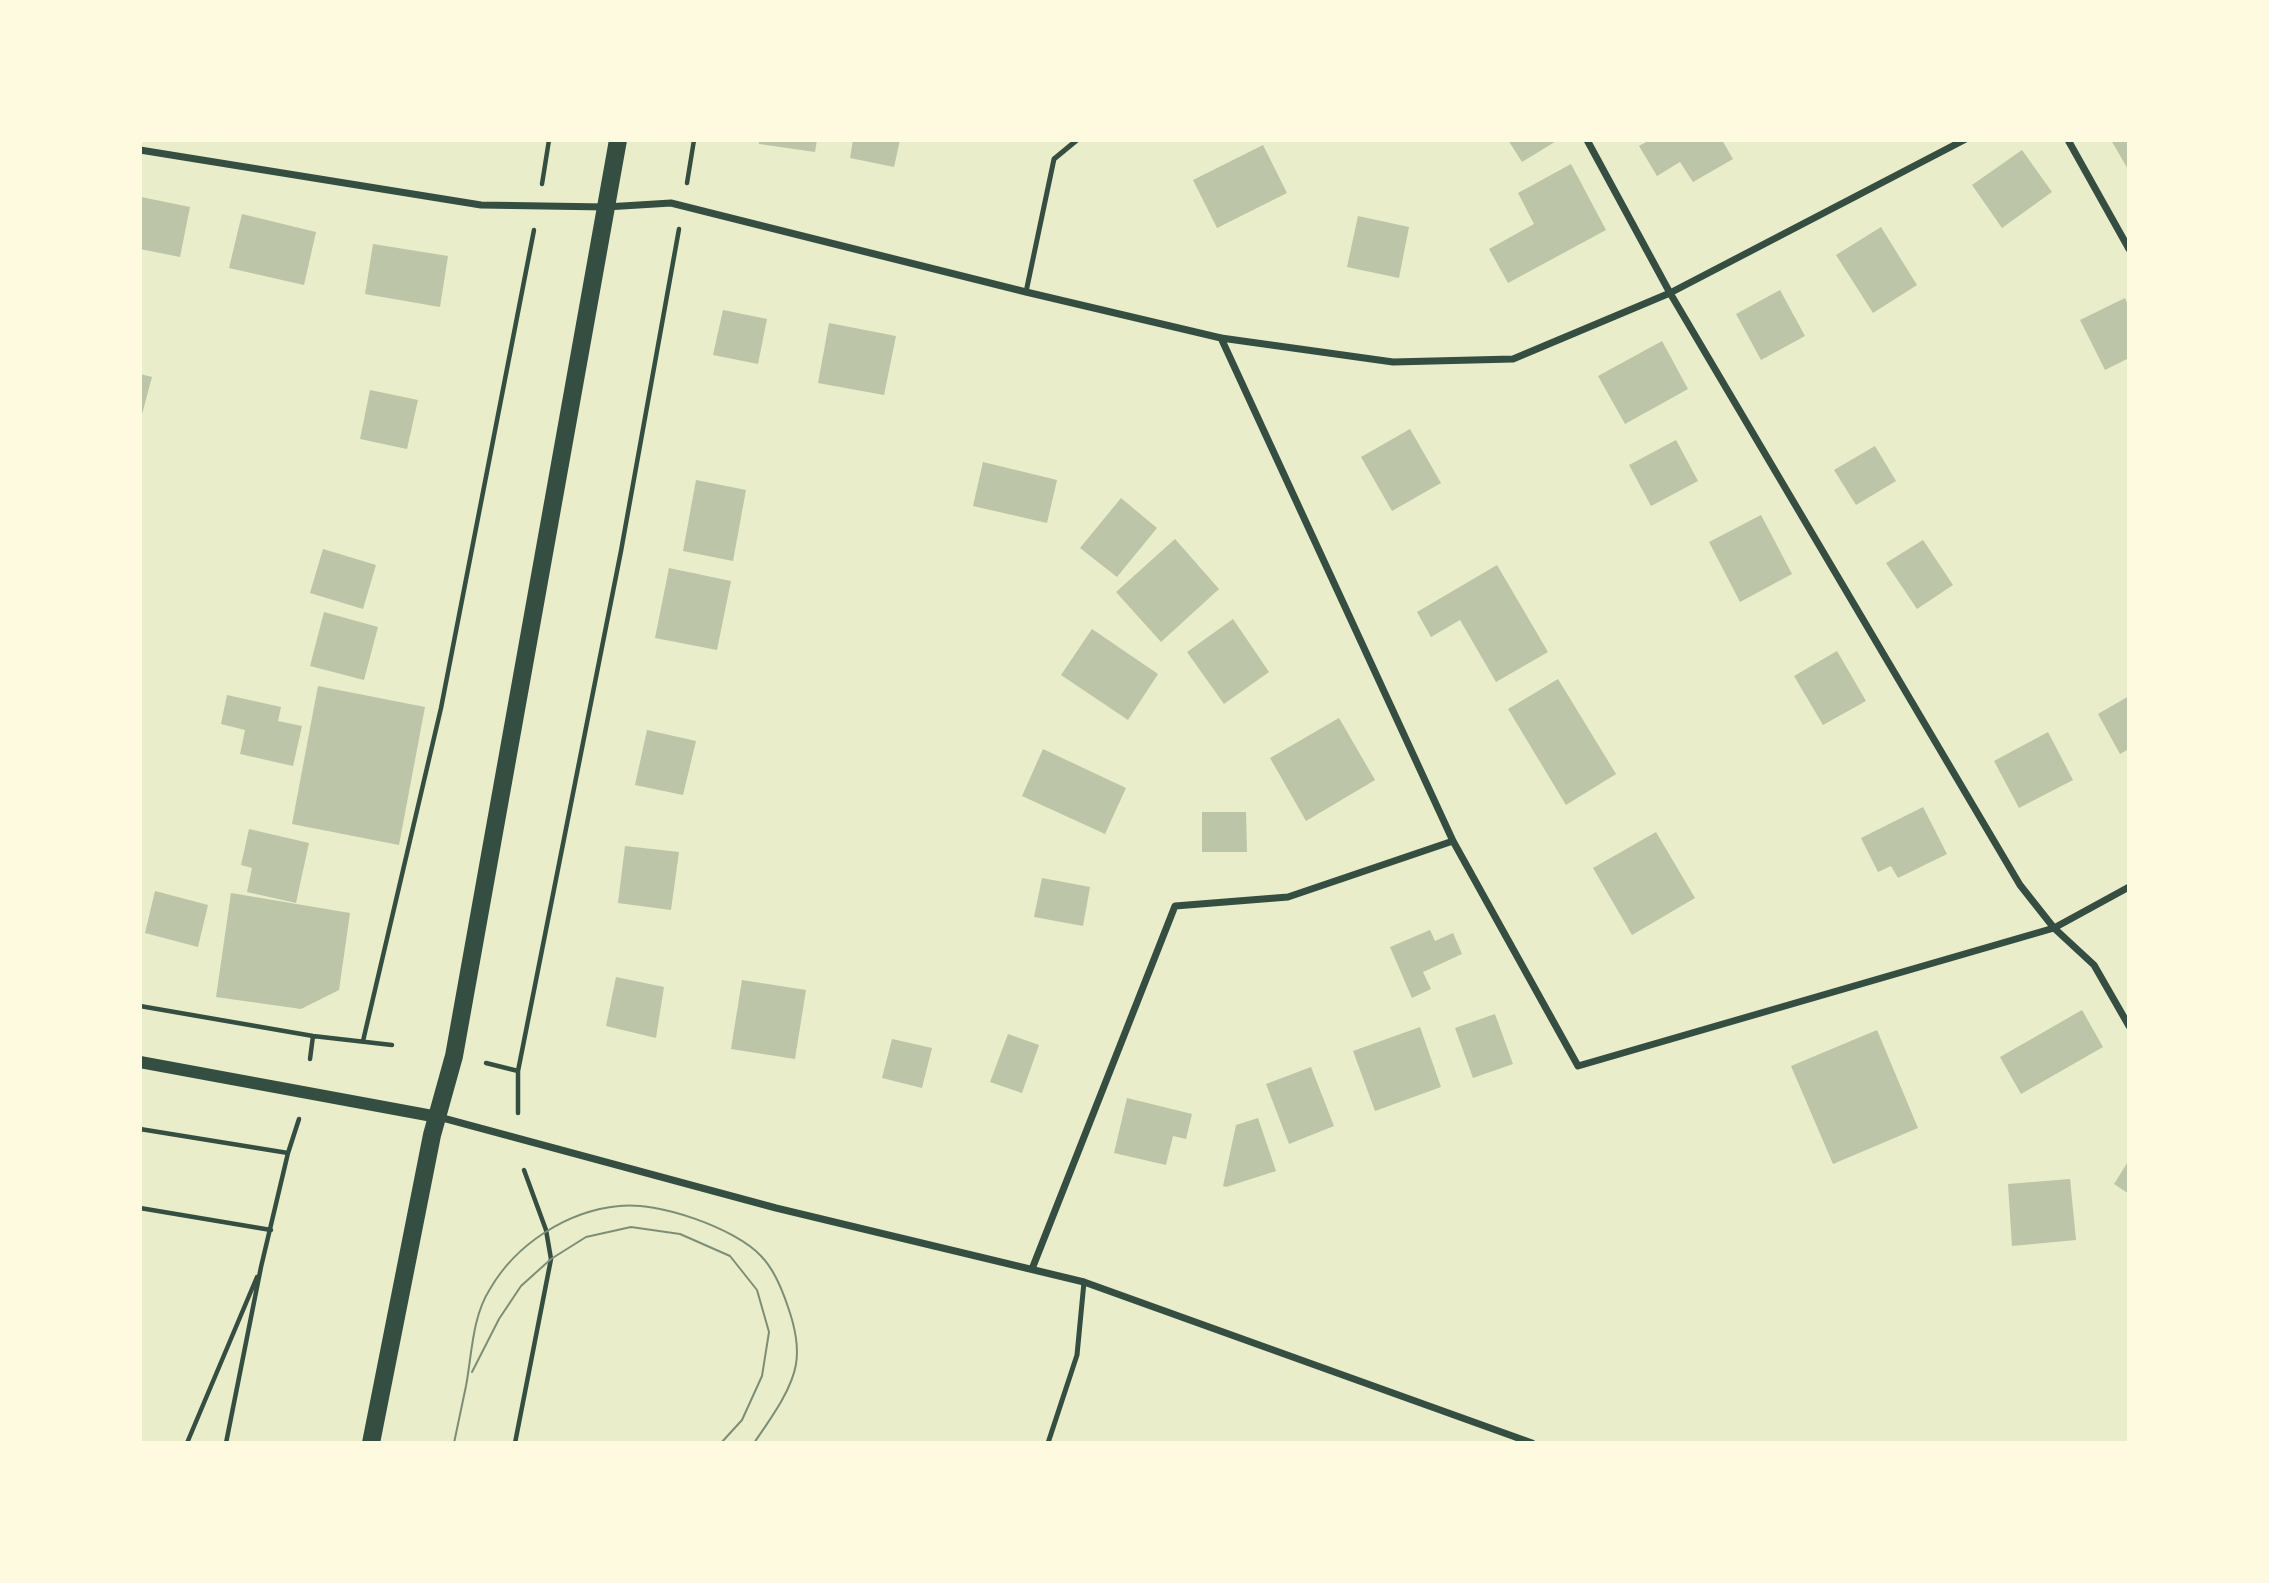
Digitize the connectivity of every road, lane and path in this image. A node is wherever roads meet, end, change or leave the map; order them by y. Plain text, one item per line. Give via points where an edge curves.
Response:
1 (549, 140) edge
2 (618, 140) edge
3 (694, 140) edge
4 (1077, 140) edge
5 (1587, 140) edge
6 (1964, 140) edge
7 (2068, 140) edge
8 (140, 150) edge
9 (538, 206) junction
10 (684, 206) junction
11 (606, 207) junction
12 (2129, 249) edge
13 (1026, 292) junction
14 (1671, 293) junction
15 (1221, 338) junction
16 (1453, 841) junction
17 (2129, 887) edge
18 (2054, 928) junction
19 (140, 1006) edge
20 (2129, 1026) edge
21 (313, 1036) junction
22 (363, 1041) junction
23 (392, 1045) dead end
24 (310, 1059) dead end
25 (140, 1062) edge
26 (486, 1063) dead end
27 (518, 1071) junction
28 (438, 1116) junction
29 (518, 1118) dead end
30 (299, 1119) dead end
31 (140, 1129) edge
32 (288, 1153) junction
33 (524, 1170) dead end
34 (140, 1208) edge
35 (271, 1230) junction
36 (261, 1267) junction
37 (1032, 1269) junction
38 (1084, 1282) junction
39 (187, 1443) edge
40 (226, 1443) edge
41 (371, 1443) edge
42 (514, 1443) edge
43 (1048, 1443) edge
44 (1532, 1443) edge

1 - 9 path
2 - 11 main road
3 - 10 path
4 - 13 lane via 1054,159
5 - 14 street
6 - 14 street
7 - 12 street
8 - 9 street via 481,205
9 - 11 street
9 - 22 path via 441,708
10 - 11 street
10 - 13 street
10 - 27 path
11 - 28 main road via 454,1056
13 - 15 street
14 - 15 street via 1513,359 1393,362
14 - 18 street via 2020,885
15 - 16 street
16 - 18 street via 1578,1066
16 - 37 street via 1289,897 1175,906
17 - 18 street
18 - 20 street via 2094,965
19 - 21 path
21 - 22 path
21 - 24 path
22 - 23 path
25 - 28 street
26 - 27 path
27 - 29 path
28 - 37 street via 776,1208
28 - 41 main road
30 - 32 path
31 - 32 path
32 - 35 path
33 - 42 path via 546,1230 551,1259
34 - 35 path
35 - 36 path
36 - 39 path
36 - 40 path
37 - 38 street
38 - 43 lane via 1077,1355
38 - 44 street

